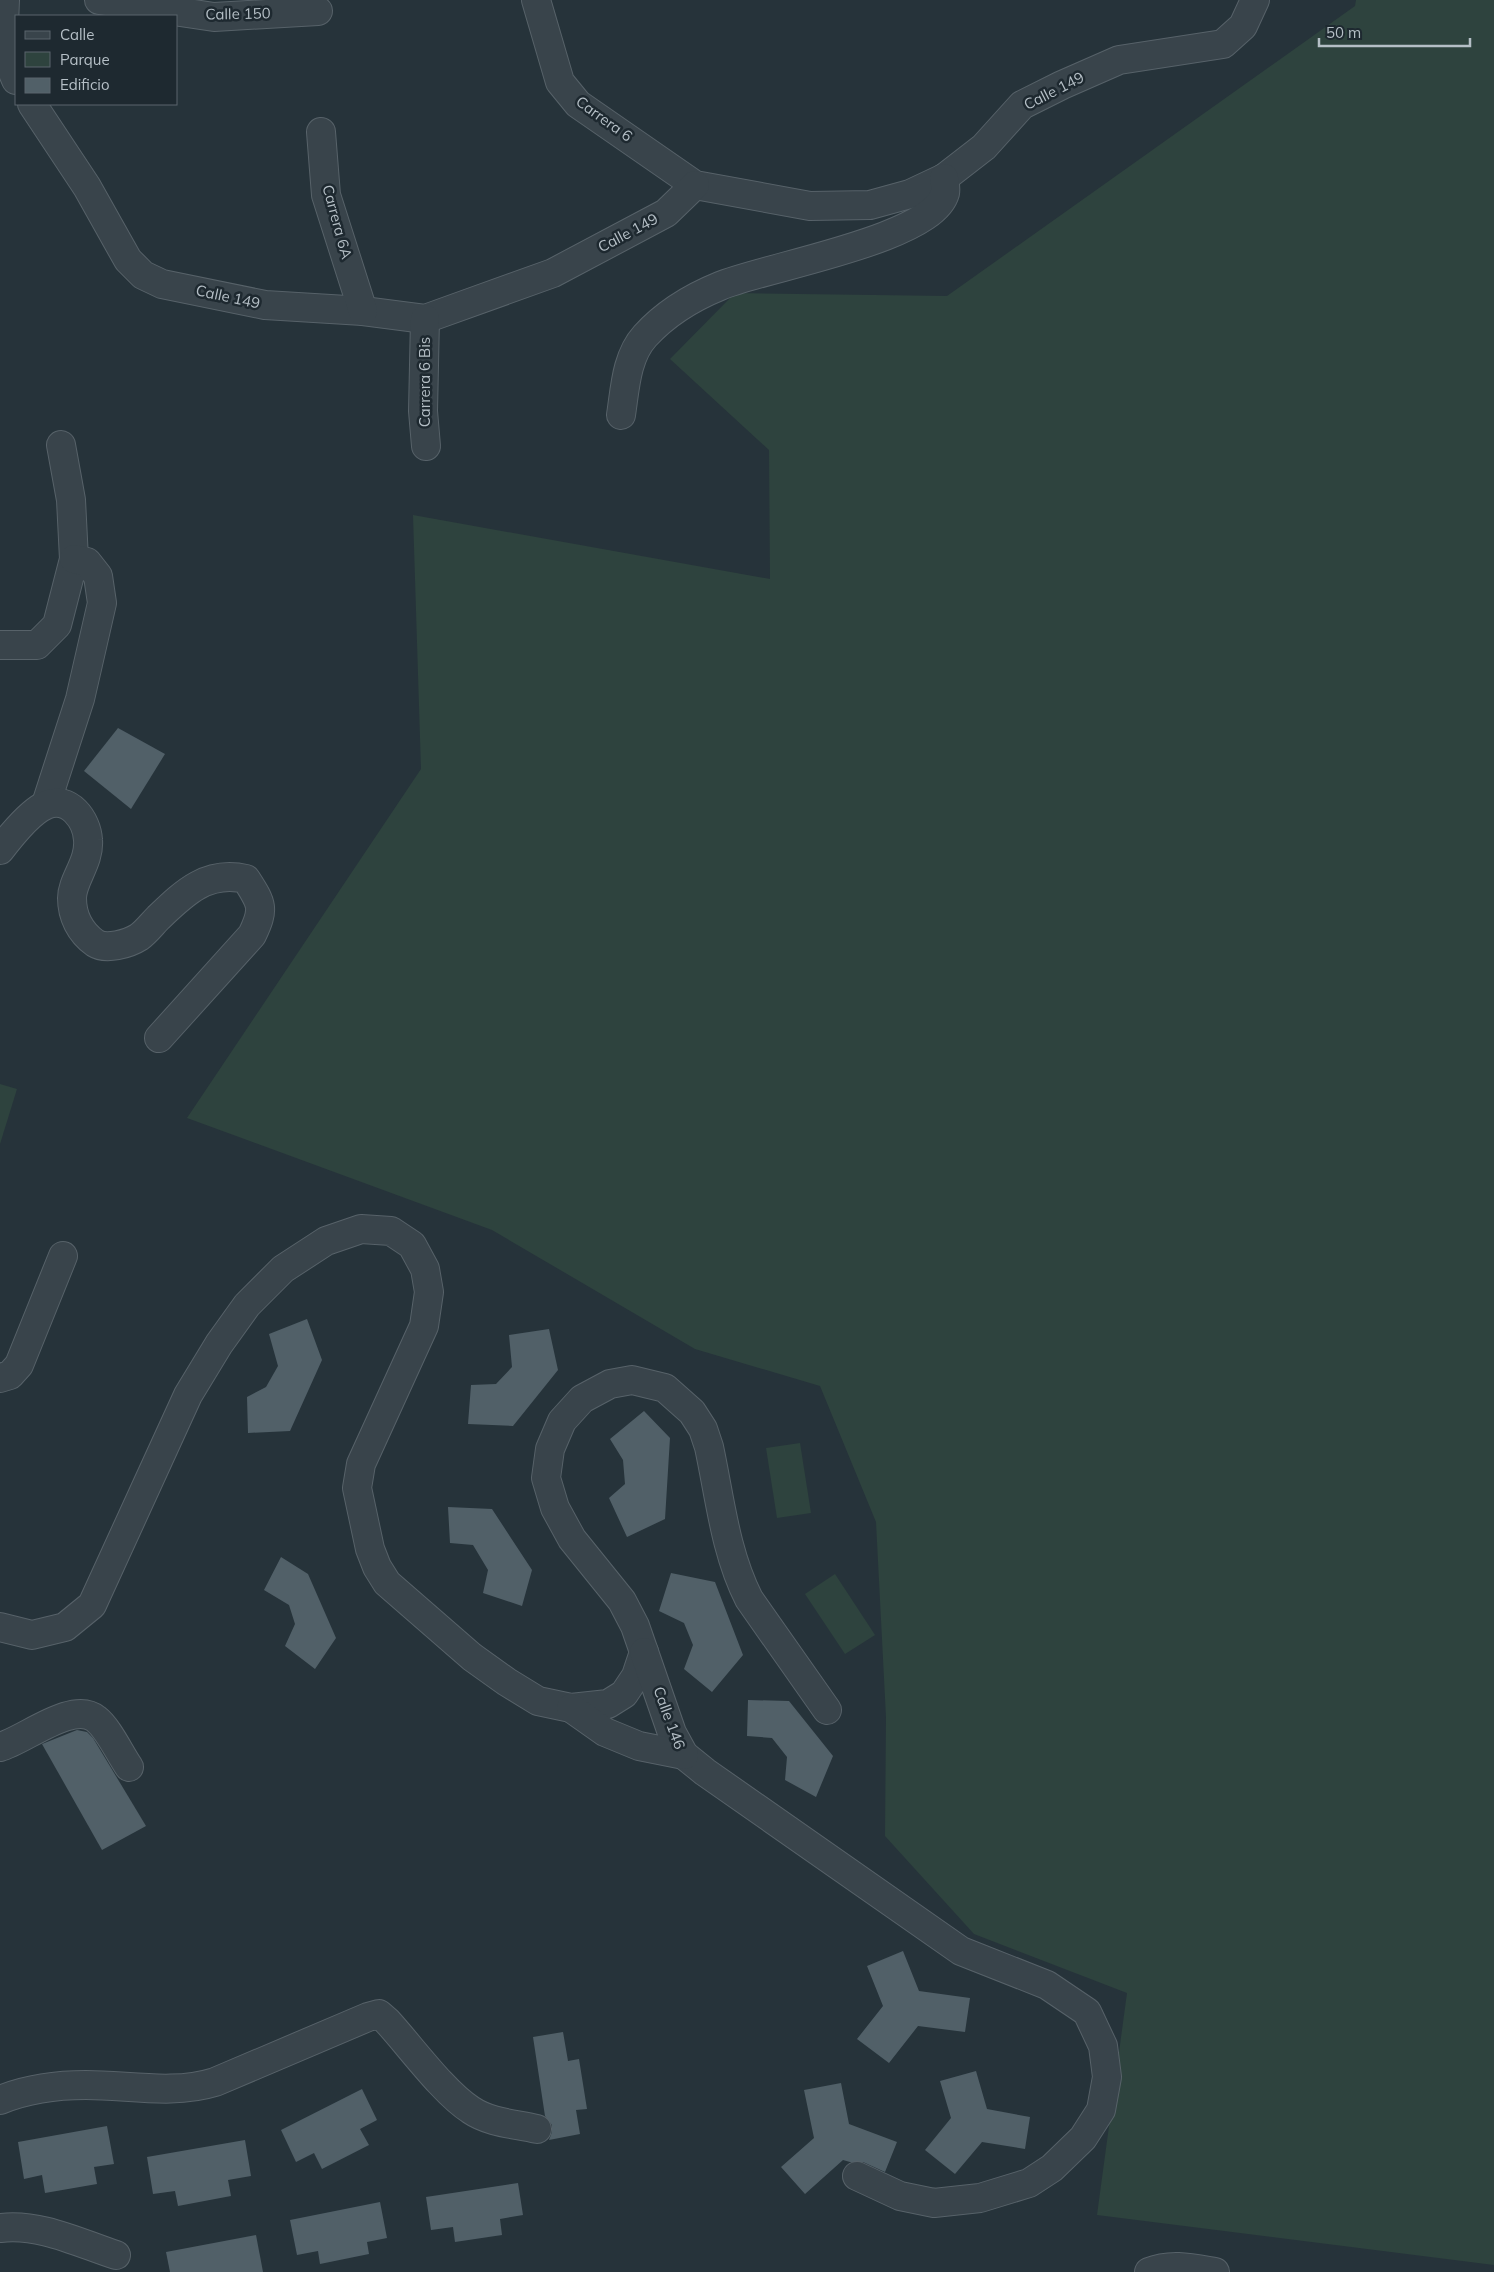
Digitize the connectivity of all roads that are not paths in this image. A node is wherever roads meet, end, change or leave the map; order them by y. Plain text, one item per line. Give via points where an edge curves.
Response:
1 (5, 0) edge
2 (98, 0) edge
3 (536, 0) edge
4 (1255, 0) edge
5 (318, 11) dead end
6 (15, 78) edge
7 (33, 105) edge
8 (321, 132) dead end
9 (944, 178) junction
10 (695, 185) junction
11 (363, 311) junction
12 (425, 319) junction
13 (621, 415) dead end
14 (61, 445) dead end
15 (426, 446) dead end
16 (74, 559) junction
17 (0, 645) edge
18 (46, 804) junction
19 (0, 850) edge
20 (159, 1038) dead end
21 (64, 1256) dead end
22 (0, 1378) edge
23 (0, 1627) edge
24 (644, 1652) junction
25 (571, 1708) junction
26 (827, 1710) dead end
27 (0, 1747) edge
28 (684, 1755) junction
29 (129, 1767) dead end
30 (0, 2100) edge
31 (537, 2129) dead end
32 (857, 2176) dead end
33 (0, 2228) edge
34 (116, 2255) dead end
35 (1149, 2272) edge
36 (1215, 2272) edge

1 - 6 street via 3,49
2 - 5 street, Calle 150 via 214,17
3 - 10 street, Carrera 6 via 560,82 578,104
4 - 9 street, Calle 149 via 1243,26 1223,44 1119,60 1022,106 984,146
7 - 11 street, Calle 149 via 87,187 128,260 147,278 162,284 265,305
8 - 11 street, Carrera 6A via 326,195
9 - 10 street, Calle 149 via 910,194 870,206 810,206
9 - 13 street via 945,194 939,203 918,220 884,238 722,285 687,301 644,337 629,363
10 - 12 street, Calle 149 via 666,213 552,273
11 - 12 street, Calle 149
12 - 15 street, Carrera 6 Bis
14 - 16 street via 70,500
16 - 17 street via 57,625 37,645
16 - 18 street via 87,562 98,576 102,603 80,699
18 - 19 street via 18,828
18 - 20 street via 74,808 82,817 88,840 87,860 72,896 75,917 83,932 97,944 121,944 139,937 179,897 218,877 246,879 257,896 261,915 252,934
21 - 22 street via 19,1365 10,1375
23 - 25 street via 32,1635 65,1627 92,1604 188,1395 247,1306 283,1269 326,1241 361,1229 391,1231 412,1245 425,1269 429,1292 424,1326 361,1464 357,1488 370,1550 387,1583 472,1657 538,1702
24 - 25 street via 636,1676 624,1694 608,1704
24 - 26 street, Calle 146 via 622,1601 572,1539 555,1508 546,1478 550,1449 562,1421 582,1399 610,1384 632,1380 665,1388 692,1412 703,1429 739,1579
24 - 28 street, Calle 146 via 672,1733
25 - 28 street, Calle 146 via 604,1732 639,1746
27 - 29 street via 66,1715 88,1714 98,1720
28 - 32 street via 961,1951 1047,1985 1087,2012 1103,2046 1107,2077 1101,2110 1083,2138 1052,2168 1029,2183 980,2198 934,2203 900,2196
30 - 31 street via 46,2087 196,2088 378,2014 471,2110 489,2119
33 - 34 street via 24,2227 46,2232
35 - 36 street via 1180,2266

